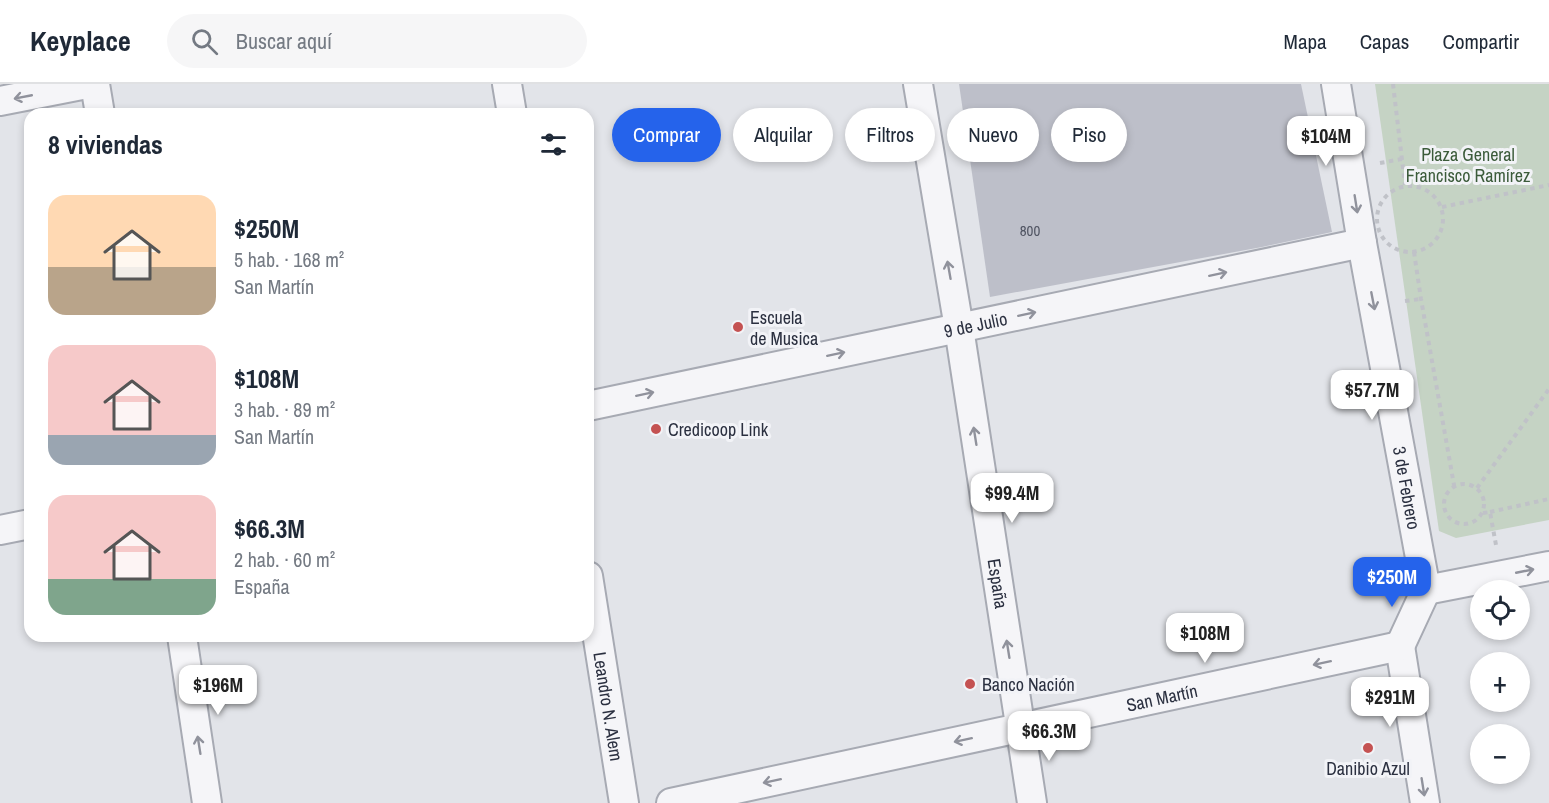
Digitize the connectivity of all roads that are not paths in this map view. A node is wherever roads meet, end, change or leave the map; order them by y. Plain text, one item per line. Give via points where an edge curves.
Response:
1 (87, 84) edge
2 (95, 84) edge
3 (507, 84) edge
4 (918, 84) edge
5 (1336, 84) edge
6 (0, 101) edge
7 (98, 108) edge
8 (511, 108) edge
9 (1362, 243) junction
10 (958, 328) junction
11 (594, 405) edge
12 (24, 525) edge
13 (0, 530) edge
14 (1549, 566) edge
15 (1426, 590) junction
16 (594, 614) edge
17 (183, 642) edge
18 (1400, 646) junction
19 (1020, 728) junction
20 (207, 803) edge
21 (624, 803) edge
22 (671, 803) edge
23 (1032, 803) edge
24 (1425, 803) edge

1 -> 6 street
2 - 7 street
3 - 8 street
10 -> 4 street, España
5 -> 9 street, 3 de Febrero
10 -> 9 street, 9 de Julio
9 -> 15 street, 3 de Febrero
11 -> 10 street, 9 de Julio
19 -> 10 street, España
12 - 13 street
15 -> 14 street
15 - 18 street
16 - 21 street, Leandro N. Alem
20 -> 17 street
18 -> 19 street, San Martín
18 -> 24 street
19 -> 22 street, San Martín
19 - 23 street, España

